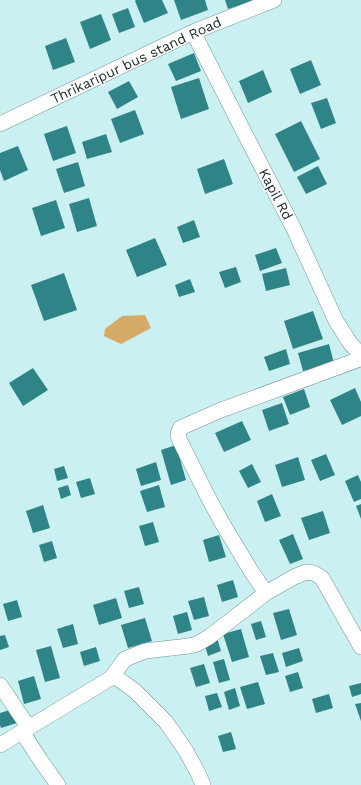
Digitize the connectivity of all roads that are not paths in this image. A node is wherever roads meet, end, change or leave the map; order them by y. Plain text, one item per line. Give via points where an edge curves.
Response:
1 (274, 0) edge
2 (193, 32) junction
3 (0, 124) edge
4 (361, 358) edge
5 (266, 593) junction
6 (361, 647) edge
7 (113, 675) junction
8 (0, 685) edge
9 (26, 730) junction
10 (0, 745) edge
11 (58, 785) edge
12 (203, 785) edge

1 - 2 street, Thrikaripur bus stand Road
2 - 3 street, Thrikaripur bus stand Road
2 - 4 street, Kapil Rd via 293,227 336,322
4 - 5 street via 180,428 180,439 221,522
5 - 6 street via 306,572 314,573 322,578
5 - 7 street via 197,644 145,651 125,659
7 - 9 street
7 - 12 street via 135,691 166,722 186,751
8 - 9 street
9 - 10 street
9 - 11 street via 41,761

